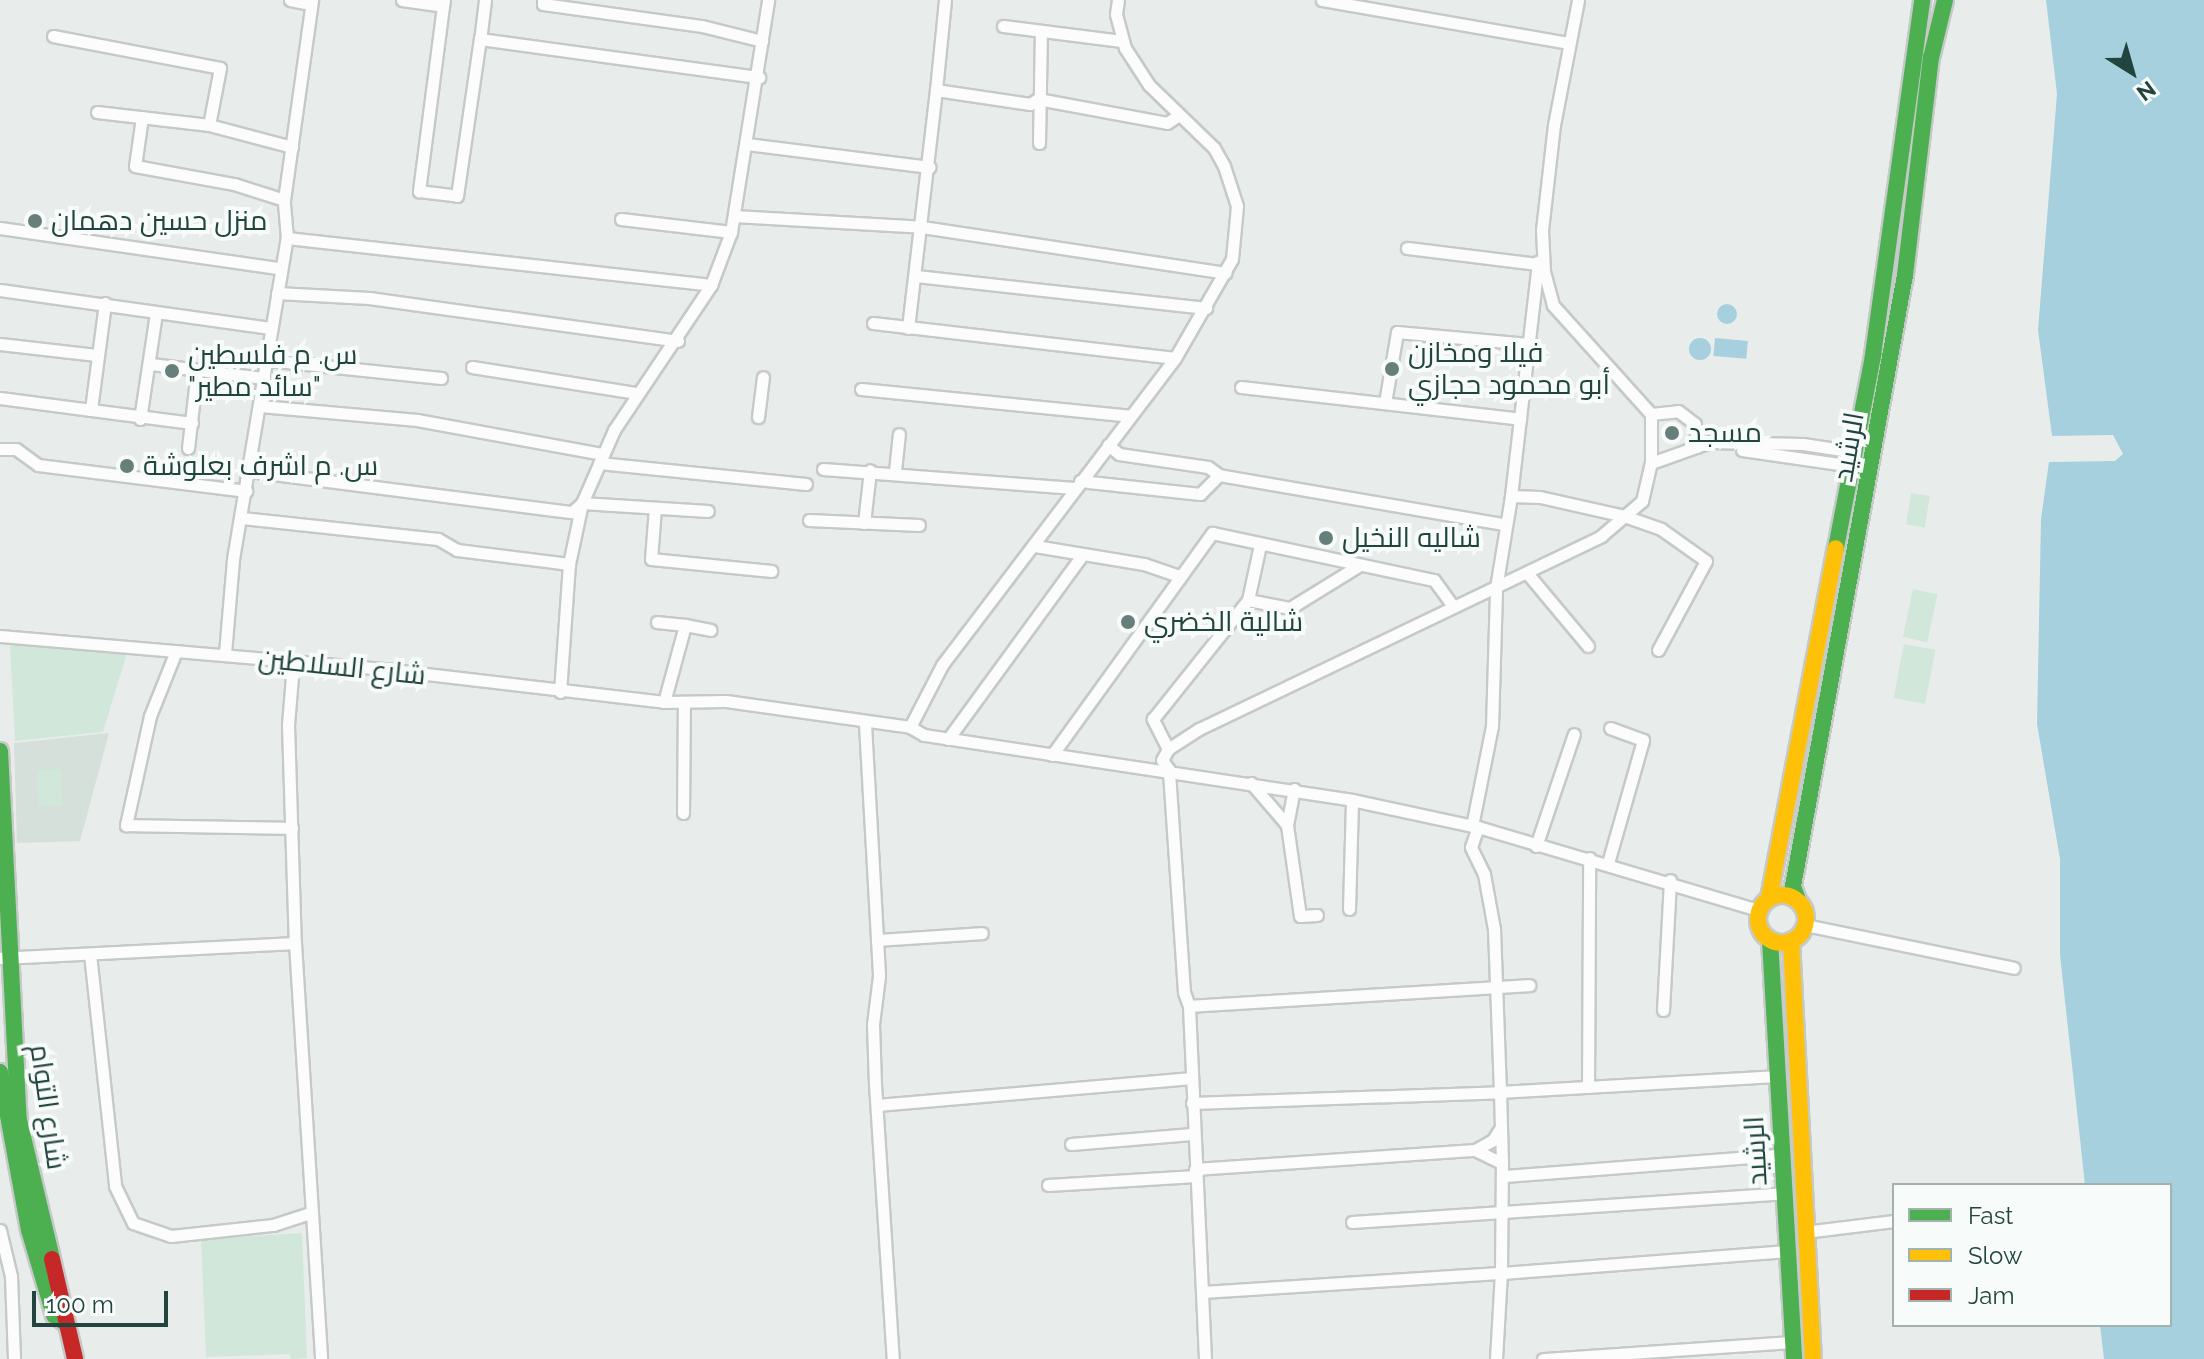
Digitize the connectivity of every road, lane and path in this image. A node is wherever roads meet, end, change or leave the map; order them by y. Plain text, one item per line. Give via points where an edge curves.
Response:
1 (290, 0) edge
2 (402, 0) edge
3 (485, 0) edge
4 (543, 0) edge
5 (768, 0) edge
6 (945, 0) edge
7 (1118, 0) edge
8 (1322, 0) edge
9 (1578, 0) edge
10 (1922, 0) edge
11 (1945, 0) edge
12 (311, 2) edge
13 (444, 3) edge
14 (1003, 26) dead end
15 (1041, 31) junction
16 (53, 36) dead end
17 (480, 39) junction
18 (762, 41) junction
19 (1122, 41) junction
20 (1568, 43) junction
21 (759, 77) junction
22 (936, 90) junction
23 (1038, 99) junction
24 (97, 112) dead end
25 (1179, 115) junction
26 (142, 117) junction
27 (209, 125) junction
28 (1039, 143) dead end
29 (747, 144) junction
30 (292, 147) junction
31 (930, 167) junction
32 (284, 200) junction
33 (734, 216) junction
34 (621, 219) dead end
35 (922, 227) junction
36 (0, 228) edge
37 (1542, 230) junction
38 (731, 232) junction
39 (287, 238) junction
40 (1407, 248) dead end
41 (1538, 264) junction
42 (279, 268) junction
43 (1226, 273) junction
44 (916, 276) junction
45 (711, 285) junction
46 (0, 290) edge
47 (277, 293) junction
48 (105, 303) junction
49 (1206, 308) junction
50 (156, 313) junction
51 (873, 323) dead end
52 (270, 328) junction
53 (908, 328) junction
54 (678, 341) junction
55 (0, 344) edge
56 (1528, 344) junction
57 (96, 355) junction
58 (1175, 358) junction
59 (267, 360) junction
60 (151, 364) junction
61 (472, 367) dead end
62 (197, 370) junction
63 (763, 377) dead end
64 (264, 378) junction
65 (441, 378) dead end
66 (1241, 387) dead end
67 (861, 389) dead end
68 (637, 393) junction
69 (0, 398) edge
70 (1385, 403) junction
71 (260, 406) junction
72 (91, 410) junction
73 (1651, 414) junction
74 (1130, 416) junction
75 (758, 417) dead end
76 (140, 419) junction
77 (1520, 419) junction
78 (192, 423) junction
79 (899, 434) dead end
80 (1108, 445) junction
81 (1697, 447) junction
82 (188, 448) dead end
83 (0, 449) edge
84 (601, 458) junction
85 (1854, 459) junction
86 (1651, 463) junction
87 (823, 469) dead end
88 (870, 470) junction
89 (250, 471) junction
90 (895, 471) junction
91 (1219, 475) junction
92 (806, 484) dead end
93 (1077, 484) junction
94 (246, 491) junction
95 (1511, 496) junction
96 (582, 503) junction
97 (655, 508) junction
98 (708, 511) dead end
99 (1624, 516) junction
100 (242, 518) junction
101 (809, 520) dead end
102 (864, 523) junction
103 (1504, 524) junction
104 (919, 525) dead end
105 (1260, 545) junction
106 (1035, 546) junction
107 (1083, 554) junction
108 (569, 564) junction
109 (1358, 566) junction
110 (771, 571) dead end
111 (1527, 573) junction
112 (1179, 576) junction
113 (1496, 588) junction
114 (1248, 600) junction
115 (1453, 606) junction
116 (657, 622) dead end
117 (685, 625) junction
118 (711, 630) dead end
119 (0, 636) edge
120 (1588, 646) dead end
121 (1658, 650) dead end
122 (176, 651) junction
123 (225, 653) junction
124 (293, 664) junction
125 (560, 692) junction
126 (664, 702) junction
127 (684, 702) junction
128 (865, 724) junction
129 (910, 727) junction
130 (1610, 728) dead end
131 (1574, 734) dead end
132 (948, 739) junction
133 (1168, 749) junction
134 (0, 751) edge
135 (1052, 755) junction
136 (1169, 770) junction
137 (1251, 783) junction
138 (1294, 789) junction
139 (1352, 800) junction
140 (683, 813) dead end
141 (1287, 825) junction
142 (1475, 827) junction
143 (292, 828) junction
144 (1536, 846) junction
145 (1589, 858) junction
146 (1608, 863) junction
147 (1670, 880) junction
148 (1798, 900) junction
149 (1764, 904) junction
150 (1349, 909) dead end
151 (1317, 915) dead end
152 (1805, 925) junction
153 (982, 933) dead end
154 (877, 940) junction
155 (1770, 940) junction
156 (1791, 941) junction
157 (295, 943) junction
158 (90, 954) junction
159 (4, 958) edge
160 (2014, 968) dead end
161 (1529, 985) dead end
162 (1494, 987) junction
163 (1189, 1006) junction
164 (1663, 1010) dead end
165 (0, 1074) edge
166 (1779, 1076) junction
167 (1192, 1078) junction
168 (1588, 1087) junction
169 (1500, 1092) junction
170 (1192, 1103) junction
171 (877, 1105) junction
172 (1501, 1126) junction
173 (1192, 1134) junction
174 (1071, 1144) dead end
175 (1475, 1150) junction
176 (1780, 1155) junction
177 (1502, 1163) junction
178 (1195, 1172) junction
179 (1505, 1176) junction
180 (1048, 1185) dead end
181 (1784, 1193) junction
182 (1503, 1211) junction
183 (310, 1213) junction
184 (1892, 1221) edge
185 (1352, 1222) dead end
186 (0, 1230) edge
187 (1804, 1232) junction
188 (1788, 1251) junction
189 (1501, 1273) junction
190 (1204, 1292) junction
191 (64, 1322) junction
192 (1793, 1351) edge
193 (14, 1359) edge
194 (75, 1359) edge
195 (321, 1359) edge
196 (893, 1359) edge
197 (1205, 1359) edge
198 (1496, 1359) edge
199 (1543, 1359) edge
200 (1813, 1359) edge

1 - 12 street
2 - 13 street
3 - 17 street
4 - 18 street
5 - 18 street
6 - 22 street
7 - 19 street
8 - 20 street
9 - 20 street
10 - 85 main road, الرشيد
11 - 148 main road, الرشيد via 1931,58 1898,319 1793,886
12 - 30 street
13 - 17 street via 419,191 457,196
14 - 15 street
15 - 19 street
15 - 23 street
16 - 27 street via 220,68
17 - 21 street
18 - 21 street
19 - 25 street via 1149,85
20 - 37 street
21 - 29 street
22 - 23 street via 1030,104
22 - 31 street
23 - 25 street via 1167,123
23 - 28 street
24 - 26 street
25 - 43 street via 1214,148 1237,206 1235,245
26 - 27 street
26 - 32 street via 135,166 234,184
27 - 30 street
29 - 31 street via 827,150
29 - 33 street
30 - 32 street
31 - 35 street
32 - 39 street
33 - 35 street
33 - 38 street
34 - 38 street
35 - 43 street
35 - 44 street
36 - 42 street
37 - 41 street
37 - 73 street via 1553,305
38 - 45 street
39 - 42 street
39 - 45 street
40 - 41 street
41 - 56 street
42 - 47 street
43 - 49 street
44 - 49 street
44 - 53 street
45 - 54 street
46 - 48 street
47 - 52 street
47 - 54 street via 369,298
48 - 50 street
48 - 57 street
49 - 58 street
50 - 52 street
50 - 60 street
51 - 53 street
52 - 59 street
53 - 58 street
54 - 68 street
55 - 57 street
56 - 70 street via 1397,332
56 - 77 street
57 - 72 street
58 - 74 street
59 - 64 street
59 - 65 street
60 - 62 street
60 - 76 street
61 - 68 street
62 - 64 street
62 - 78 street
63 - 75 street
64 - 71 street
66 - 70 street
67 - 74 street
68 - 84 street
69 - 72 street
70 - 77 street
71 - 84 street via 417,420
71 - 89 street
72 - 76 street
73 - 81 street via 1678,411 1695,424
73 - 86 street
74 - 80 street
76 - 78 street
77 - 95 street
78 - 82 street
79 - 90 street
80 - 91 street via 1119,454 1208,467
80 - 93 street
81 - 85 street via 1710,442 1803,444
81 - 86 street
83 - 94 street via 16,449 38,465
84 - 92 street
84 - 96 street
85 - 149 main road, الرشيد
86 - 99 street via 1642,501
87 - 88 street
88 - 90 street
88 - 102 street
89 - 94 street
89 - 96 street via 572,512
90 - 93 street
91 - 93 street via 1200,494
91 - 103 street
93 - 106 street
94 - 100 street
95 - 99 street via 1540,497
95 - 103 street
96 - 97 street
96 - 108 street
97 - 98 street
97 - 110 street via 651,559
99 - 111 street via 1601,536
99 - 121 street via 1661,529 1706,561
100 - 108 street via 438,539 457,550
100 - 123 street via 229,587
101 - 102 street
102 - 104 street
103 - 113 street
105 - 109 street
105 - 112 street via 1212,533
105 - 114 street
106 - 107 street
106 - 129 street via 942,665
107 - 112 street
107 - 132 street
108 - 125 street
109 - 114 street via 1290,608
109 - 115 street via 1434,580
111 - 113 street
111 - 120 street
112 - 135 street
113 - 115 street
113 - 142 street via 1492,726
114 - 133 street via 1153,719
115 - 133 street
116 - 117 street
117 - 118 street
117 - 126 street
119 - 122 street, شارع السلاطين
122 - 123 street, شارع السلاطين
122 - 143 street via 150,716 126,825
123 - 124 street, شارع السلاطين
124 - 125 street, شارع السلاطين via 384,669
124 - 143 street via 288,725
125 - 126 street, شارع السلاطين
126 - 127 street, شارع السلاطين
127 - 128 street, شارع السلاطين via 726,701
127 - 140 street
128 - 129 street, شارع السلاطين
128 - 154 street
129 - 132 street, شارع السلاطين
130 - 146 street via 1643,740
131 - 144 street
132 - 135 street, شارع السلاطين
133 - 136 street via 1162,760
134 - 159 main road, شارع التوام
135 - 136 street, شارع السلاطين
136 - 137 street, شارع السلاطين
136 - 163 street
137 - 138 street, شارع السلاطين
137 - 141 street
138 - 139 street, شارع السلاطين
138 - 141 street
139 - 142 street, شارع السلاطين
139 - 150 street
141 - 151 street via 1300,916
142 - 144 street, شارع السلاطين
142 - 162 street via 1471,847 1484,874 1494,929
143 - 157 street
144 - 145 street, شارع السلاطين
145 - 146 street, شارع السلاطين
145 - 168 street
146 - 147 street, شارع السلاطين
147 - 149 street, شارع السلاطين
147 - 164 street
148 - 149 main road via 1781,894
148 - 152 main road
149 - 155 main road via 1760,930
152 - 156 main road
152 - 160 street
153 - 154 street
154 - 171 street
155 - 156 main road
155 - 166 main road, الرشيد
156 - 187 main road, الرشيد
157 - 158 street
157 - 183 street
158 - 159 street
158 - 183 street via 115,1186 133,1223 171,1236 273,1225
159 - 191 main road, شارع التوام via 19,1120 65,1308
161 - 162 street
162 - 163 street
162 - 169 street
163 - 167 street
165 - 191 main road, شارع التوام via 29,1230 54,1315
166 - 168 street
166 - 176 main road, الرشيد
167 - 170 street
167 - 171 street
168 - 169 street
169 - 170 street
169 - 172 street
170 - 173 street
171 - 196 street
172 - 175 street via 1493,1140
172 - 177 street
173 - 174 street
173 - 178 street
175 - 177 street
175 - 178 street
176 - 179 street
176 - 181 main road, الرشيد
177 - 179 street
178 - 180 street
178 - 190 street
179 - 182 street
181 - 182 street
181 - 188 main road, الرشيد
182 - 185 street
182 - 189 street
183 - 195 street
184 - 187 street
186 - 193 street via 11,1276
187 - 200 main road, الرشيد
188 - 189 street
188 - 192 main road, الرشيد
189 - 190 street
189 - 198 street
190 - 197 street
191 - 194 main road, شارع التوام
192 - 199 street

